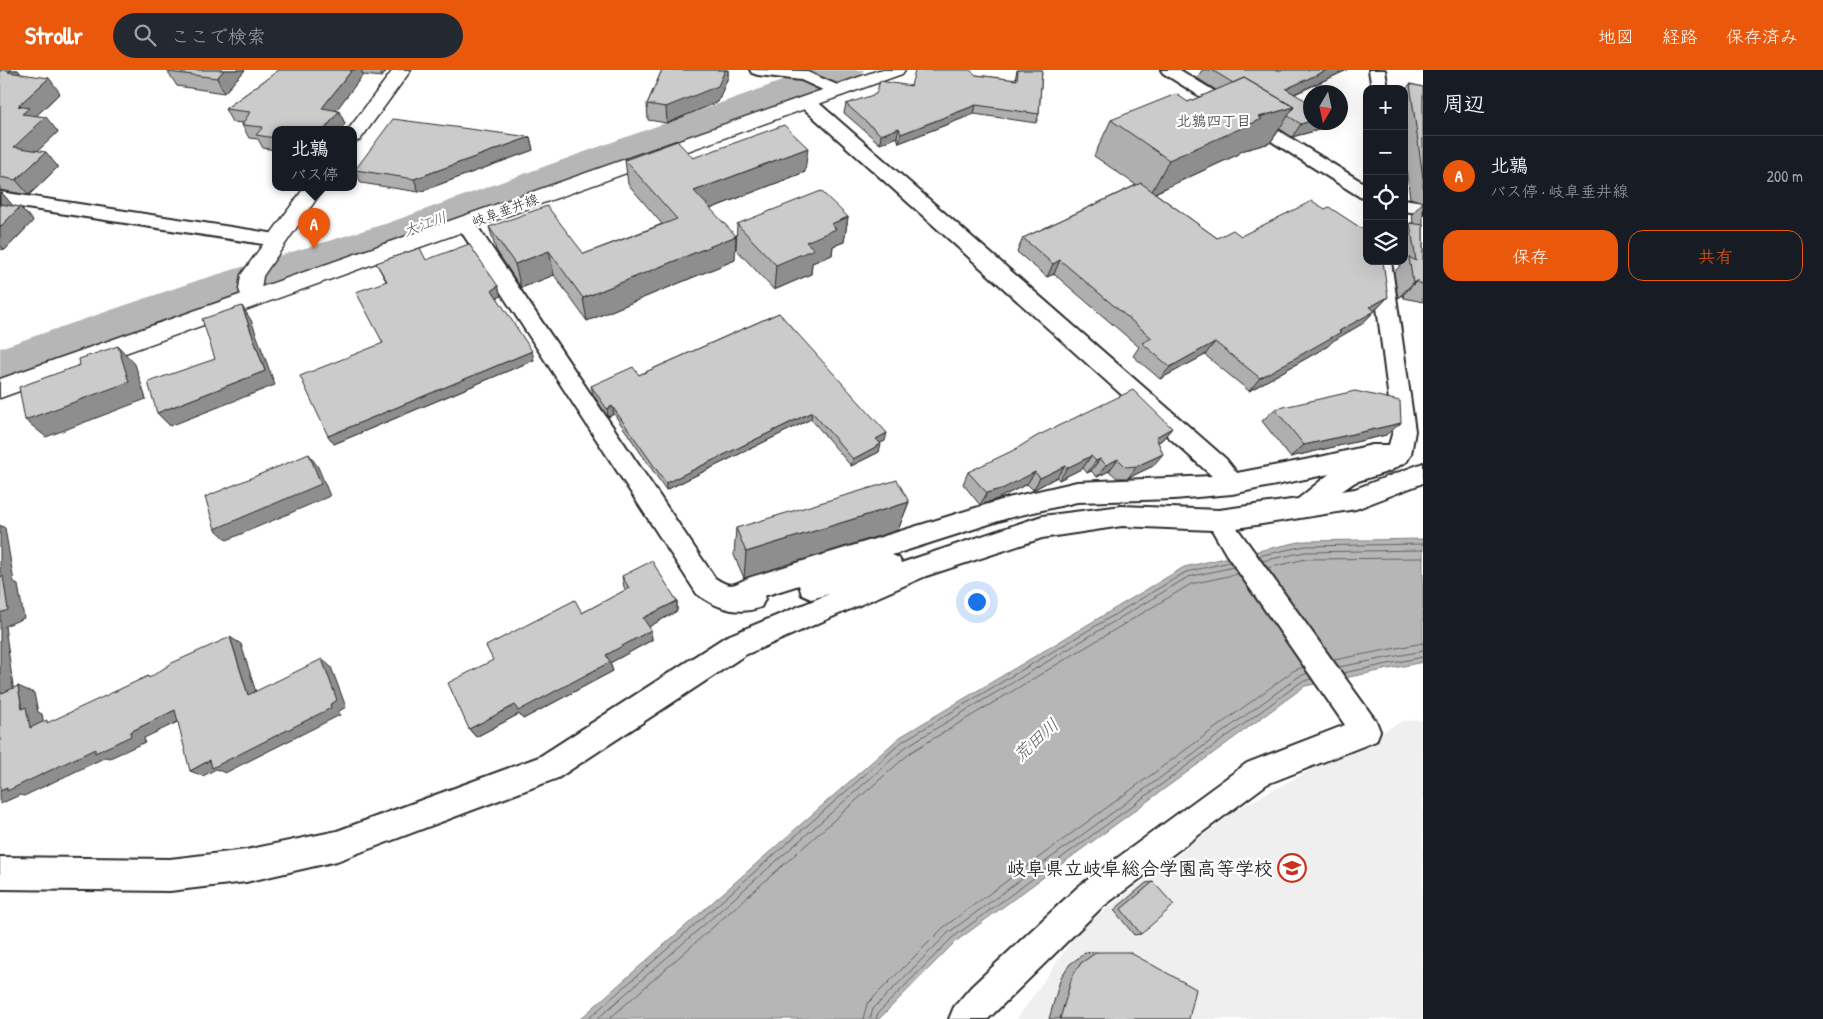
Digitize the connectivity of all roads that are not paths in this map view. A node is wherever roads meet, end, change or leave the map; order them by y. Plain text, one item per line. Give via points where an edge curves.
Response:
1 (402, 70) edge
2 (758, 70) edge
3 (896, 70) edge
4 (1169, 70) edge
5 (1377, 70) edge
6 (1379, 85) edge
7 (831, 88) junction
8 (807, 102) junction
9 (357, 131) edge
10 (312, 191) edge
11 (1363, 191) edge
12 (0, 198) edge
13 (1408, 206) edge
14 (1423, 208) edge
15 (466, 224) junction
16 (276, 240) junction
17 (1381, 265) edge
18 (252, 287) junction
19 (0, 389) edge
20 (1398, 454) junction
21 (1423, 473) edge
22 (1232, 484) junction
23 (1303, 508) junction
24 (1218, 520) junction
25 (920, 567) junction
26 (736, 598) junction
27 (0, 873) edge
28 (966, 1019) edge

1 - 9 main road
2 - 7 street via 805,76
3 - 7 main road, 岐阜垂井線
4 - 11 street
5 - 6 street
7 - 8 main road, 岐阜垂井線
8 - 15 main road, 岐阜垂井線
8 - 22 street via 1218,466
10 - 16 main road
12 - 16 street
13 - 14 street
15 - 18 main road, 岐阜垂井線
15 - 26 street via 706,586 722,597
16 - 18 main road
17 - 20 street via 1404,431
18 - 19 main road, 岐阜垂井線
20 - 22 street via 1372,454
20 - 23 street via 1382,464 1347,474
21 - 23 street via 1356,499
22 - 26 street via 1078,492 1008,508 751,589
23 - 24 street
24 - 25 street via 1122,516 1042,527
24 - 28 street via 1366,731 1257,773 1090,897
25 - 26 street via 897,564 756,599
25 - 27 street via 735,646 548,768 337,846 246,866 170,875

